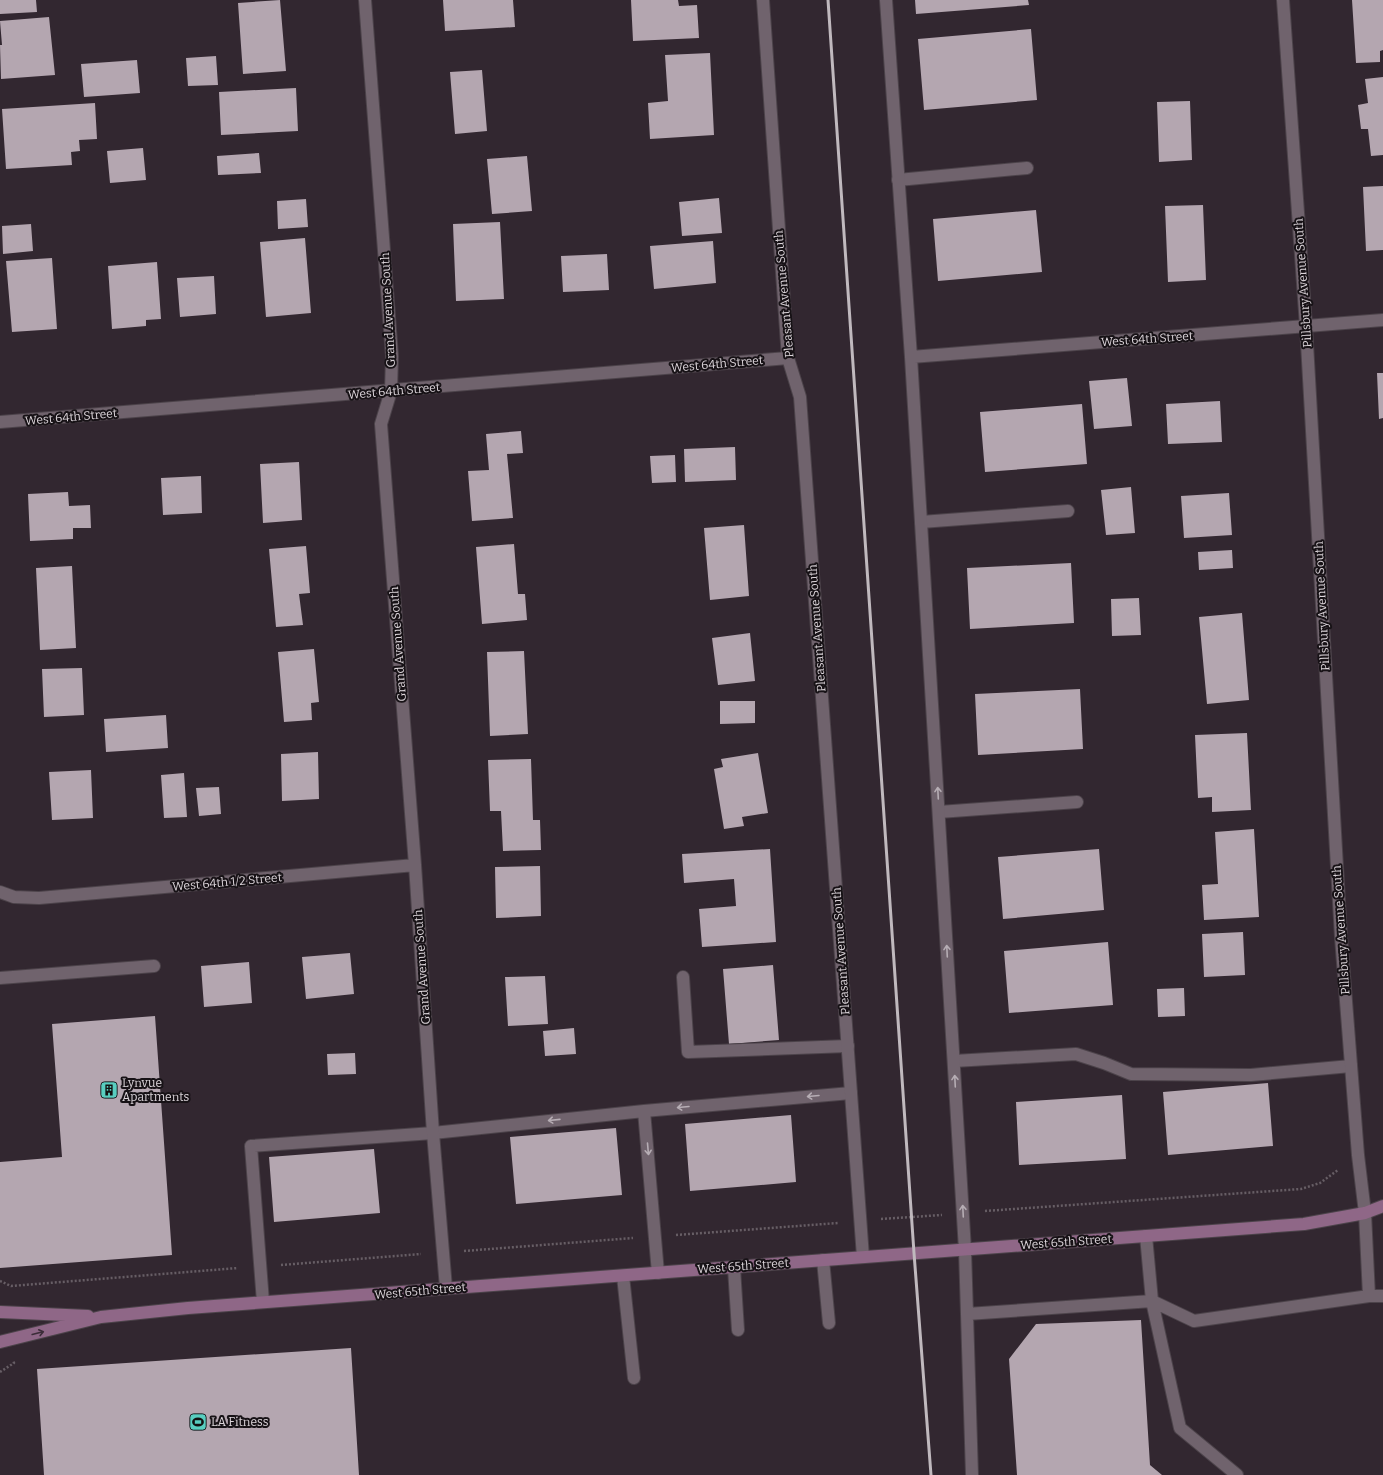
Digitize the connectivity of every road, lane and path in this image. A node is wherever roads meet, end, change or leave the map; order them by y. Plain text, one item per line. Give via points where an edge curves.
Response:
1 (365, 0) edge
2 (763, 0) edge
3 (886, 0) edge
4 (1283, 0) edge
5 (1027, 168) dead end
6 (898, 180) junction
7 (1383, 320) edge
8 (1306, 326) junction
9 (911, 356) junction
10 (788, 358) junction
11 (391, 391) junction
12 (0, 422) edge
13 (1068, 511) dead end
14 (921, 522) junction
15 (1077, 802) dead end
16 (939, 812) junction
17 (415, 866) junction
18 (0, 892) edge
19 (154, 966) dead end
20 (683, 977) dead end
21 (0, 978) edge
22 (848, 1046) junction
23 (954, 1061) junction
24 (1351, 1066) junction
25 (851, 1093) junction
26 (644, 1111) junction
27 (433, 1133) junction
28 (1320, 1183) dead end
29 (1383, 1206) edge
30 (963, 1213) junction
31 (1365, 1213) junction
32 (861, 1221) junction
33 (833, 1223) dead end
34 (1146, 1236) junction
35 (965, 1250) junction
36 (407, 1256) dead end
37 (863, 1257) junction
38 (824, 1260) junction
39 (260, 1266) junction
40 (734, 1268) junction
41 (658, 1273) junction
42 (623, 1276) junction
43 (0, 1281) edge
44 (446, 1288) junction
45 (1370, 1296) junction
46 (1383, 1296) edge
47 (1152, 1301) junction
48 (263, 1302) junction
49 (0, 1312) edge
50 (967, 1314) junction
51 (102, 1317) junction
52 (829, 1323) dead end
53 (738, 1330) dead end
54 (0, 1342) edge
55 (14, 1363) dead end
56 (0, 1372) edge
57 (634, 1378) dead end
58 (972, 1475) edge
59 (1237, 1475) edge

1 - 11 street, Grand Avenue South via 392,356
2 - 10 street, Pleasant Avenue South
3 - 6 street
4 - 8 street, Pillsbury Avenue South
5 - 6 street
6 - 9 street
7 - 8 street, West 64th Street
8 - 9 street, West 64th Street
8 - 24 street, Pillsbury Avenue South via 1341,937
9 - 14 street
10 - 11 street, West 64th Street
10 - 22 street, Pleasant Avenue South via 800,397
11 - 12 street, West 64th Street
11 - 17 street, Grand Avenue South via 381,424
13 - 14 street
16 -> 14 street
15 - 16 street
23 -> 16 street
17 - 18 street, West 64th 1/2 Street via 39,898 14,897
17 - 27 street, Grand Avenue South
19 - 21 street
20 - 22 street via 688,1052
22 - 25 street, Pleasant Avenue South
23 - 24 street via 1076,1054 1131,1074 1251,1075
30 -> 23 street
24 - 31 street, Pillsbury Avenue South
25 -> 26 street
25 - 32 street, Pleasant Avenue South
26 -> 27 street
26 -> 41 street
27 - 39 street via 251,1146
27 - 44 street, Grand Avenue South
28 - 30 path via 1301,1189
29 - 31 street, West 65th Street
30 - 32 path
30 - 35 street
31 - 34 street, West 65th Street via 1304,1224
31 - 45 street, Pillsbury Avenue South
32 - 33 path
32 - 37 street, Pleasant Avenue South
34 - 35 street, West 65th Street
34 - 47 street
35 - 37 street, West 65th Street
35 - 50 street
36 - 39 path
37 - 38 street, West 65th Street
38 - 40 street, West 65th Street
38 - 52 street
39 - 43 path via 11,1286
39 - 48 street
40 - 41 street, West 65th Street
40 - 53 street
41 - 42 street, West 65th Street
42 - 44 street, West 65th Street
42 - 57 street
44 - 48 street, West 65th Street
45 - 46 street
45 - 47 street via 1194,1321
47 - 50 street
47 - 59 street via 1180,1428
48 - 51 street, West 65th Street
49 - 51 street, West 65th Street
50 - 58 street
54 -> 51 street, West 65th Street
55 - 56 path

